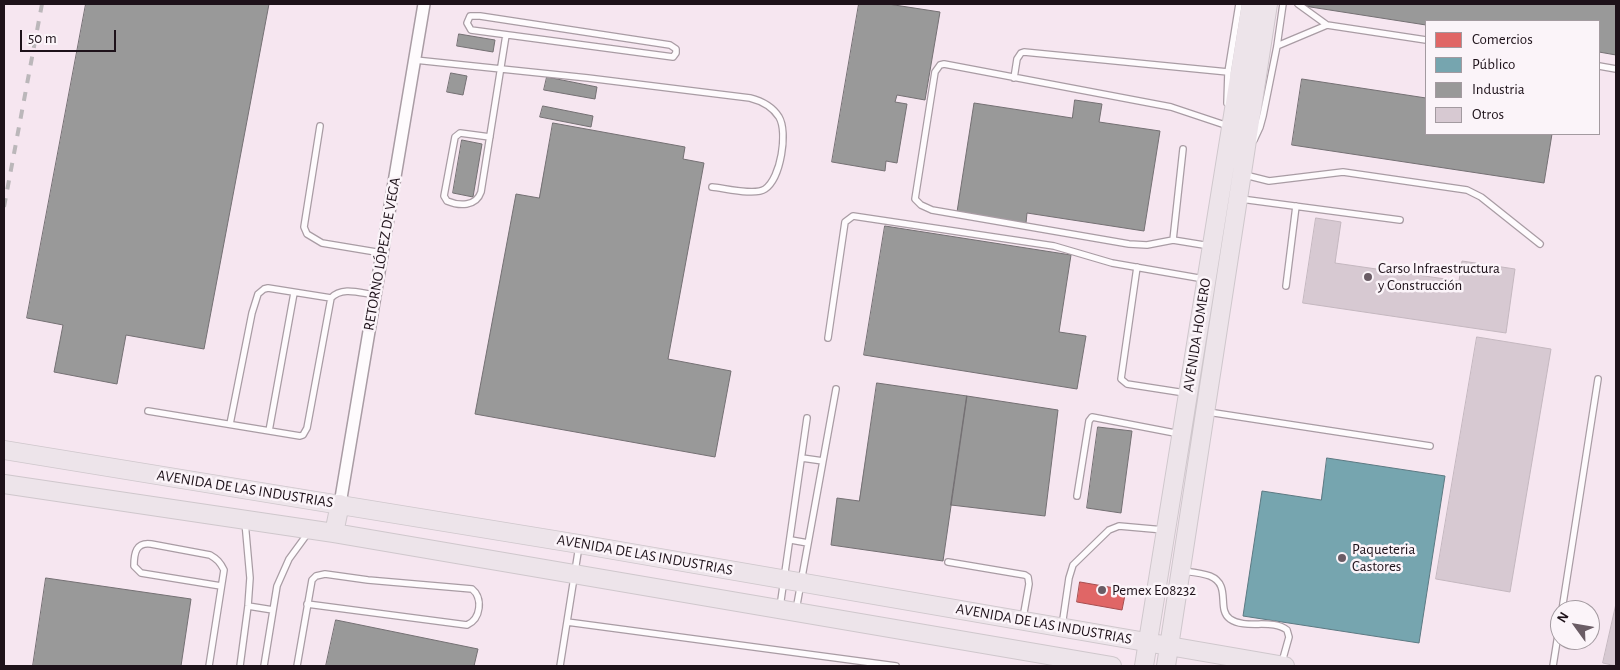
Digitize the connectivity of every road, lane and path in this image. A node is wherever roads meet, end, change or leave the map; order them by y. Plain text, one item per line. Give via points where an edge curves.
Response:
1 (424, 4) edge
2 (1239, 4) edge
3 (1251, 4) edge
4 (1268, 4) edge
5 (1283, 4) edge
6 (1298, 4) edge
7 (1327, 25) junction
8 (506, 35) junction
9 (1425, 40) edge
10 (1277, 46) junction
11 (414, 60) junction
12 (1600, 66) edge
13 (502, 69) junction
14 (1616, 69) edge
15 (1228, 72) junction
16 (1014, 78) junction
17 (320, 126) dead end
18 (1228, 126) junction
19 (490, 138) junction
20 (1228, 147) junction
21 (1183, 149) dead end
22 (1246, 155) junction
23 (1243, 174) junction
24 (712, 187) dead end
25 (1239, 199) junction
26 (1296, 206) junction
27 (1400, 220) dead end
28 (1173, 240) junction
29 (1540, 244) dead end
30 (1211, 246) junction
31 (382, 253) junction
32 (1137, 267) junction
33 (1206, 279) junction
34 (1286, 286) dead end
35 (294, 293) junction
36 (375, 295) junction
37 (331, 298) junction
38 (828, 338) dead end
39 (1598, 379) dead end
40 (836, 389) dead end
41 (1187, 394) junction
42 (148, 411) dead end
43 (1206, 412) junction
44 (807, 418) dead end
45 (230, 424) junction
46 (270, 431) junction
47 (1181, 434) junction
48 (1430, 446) dead end
49 (4, 450) edge
50 (802, 458) junction
51 (823, 461) junction
52 (4, 484) edge
53 (1077, 496) dead end
54 (340, 504) junction
55 (245, 520) junction
56 (310, 530) junction
57 (1166, 530) junction
58 (334, 534) junction
59 (791, 540) junction
60 (579, 544) junction
61 (808, 544) junction
62 (948, 562) dead end
63 (1181, 570) junction
64 (575, 574) junction
65 (793, 580) junction
66 (221, 586) junction
67 (1564, 600) edge
68 (307, 604) junction
69 (248, 606) junction
70 (273, 610) junction
71 (788, 610) junction
72 (1023, 620) junction
73 (567, 622) junction
74 (1062, 627) junction
75 (1148, 642) junction
76 (1169, 645) junction
77 (1556, 650) edge
78 (209, 666) edge
79 (240, 666) edge
80 (264, 666) edge
81 (297, 666) edge
82 (560, 666) edge
83 (896, 666) edge
84 (1112, 666) edge
85 (1144, 666) edge
86 (1166, 666) edge
87 (1282, 666) edge
88 (1553, 666) edge

1 - 11 street, RETORNO LÓPEZ DE VEGA
2 - 15 lane
3 - 20 main road, AVENIDA HOMERO
4 - 22 main road, AVENIDA HOMERO
5 - 10 lane
6 - 7 lane
7 - 9 lane
7 - 10 lane
8 - 8 lane via 673,57 676,53 670,45 480,16 468,19 471,30
8 - 13 lane
10 - 22 lane via 1260,127
11 - 13 lane
11 - 31 street, RETORNO LÓPEZ DE VEGA
12 - 14 lane
13 - 19 lane
13 - 24 lane via 750,98 766,104 780,119 783,142 781,161 773,179 765,189 755,192
15 - 16 lane via 1024,52 1017,59
15 - 18 lane
16 - 18 lane via 1171,107
16 - 28 lane via 944,64 937,68 917,202 932,210 1129,244 1148,245
17 - 31 lane via 304,227 308,234 322,243
18 - 20 lane
19 - 19 lane via 460,133 455,137 444,196 447,201 466,205 480,196
20 - 30 main road, AVENIDA HOMERO
21 - 28 lane
22 - 23 main road, AVENIDA HOMERO
23 - 25 main road, AVENIDA HOMERO
23 - 29 lane via 1269,181 1343,172 1467,190
25 - 26 lane
25 - 43 main road, AVENIDA HOMERO
26 - 27 lane
26 - 34 lane
28 - 30 lane
30 - 33 main road, AVENIDA HOMERO
31 - 36 street, RETORNO LÓPEZ DE VEGA
32 - 33 lane
32 - 38 lane via 1054,246 853,216 845,222
32 - 41 lane via 1121,379 1127,384
33 - 41 main road, AVENIDA HOMERO
35 - 37 lane
35 - 45 lane via 268,288 258,294
35 - 46 lane
36 - 37 lane via 343,291
36 - 54 street, RETORNO LÓPEZ DE VEGA
37 - 46 lane via 306,432 300,436
39 - 67 lane
40 - 51 lane
41 - 47 main road, AVENIDA HOMERO
42 - 45 lane
43 - 48 lane
43 - 63 main road, AVENIDA HOMERO
44 - 50 lane
45 - 46 lane
47 - 53 lane via 1092,417
47 - 57 main road, AVENIDA HOMERO
49 - 54 main road, AVENIDA DE LAS INDUSTRIAS
50 - 51 lane
50 - 59 lane
51 - 61 lane
52 - 55 main road, AVENIDA DE LAS INDUSTRIAS
54 - 58 main road
54 - 60 main road, AVENIDA DE LAS INDUSTRIAS
55 - 56 main road, AVENIDA DE LAS INDUSTRIAS
55 - 69 lane via 250,578
56 - 58 main road, AVENIDA DE LAS INDUSTRIAS
56 - 70 lane via 282,573
57 - 74 lane via 1119,526 1109,530 1073,566
57 - 75 main road, AVENIDA HOMERO
58 - 64 main road, AVENIDA DE LAS INDUSTRIAS
59 - 61 lane
59 - 65 lane
60 - 64 lane
60 - 65 main road, AVENIDA DE LAS INDUSTRIAS
61 - 65 lane
62 - 72 lane via 1028,577 1030,584
63 - 76 main road, AVENIDA HOMERO
63 - 87 lane via 1210,576 1220,585 1225,613 1229,618 1240,623 1280,626 1287,630 1289,637
64 - 71 main road, AVENIDA DE LAS INDUSTRIAS
64 - 73 lane
65 - 71 lane
65 - 71 lane
65 - 72 main road, AVENIDA DE LAS INDUSTRIAS
66 - 66 lane via 224,570 210,555 144,543 135,552 134,566 141,573
66 - 78 lane
68 - 68 lane via 312,580 325,574 472,589 479,599 479,610 467,625
68 - 81 lane
69 - 70 lane
69 - 79 lane
70 - 80 lane
71 - 84 main road, AVENIDA DE LAS INDUSTRIAS
72 - 74 main road, AVENIDA DE LAS INDUSTRIAS
73 - 82 lane
73 - 83 lane
74 - 75 main road, AVENIDA DE LAS INDUSTRIAS
75 - 76 main road, AVENIDA DE LAS INDUSTRIAS
75 - 85 main road, AVENIDA HOMERO
76 - 86 main road, AVENIDA HOMERO
76 - 87 main road, AVENIDA DE LAS INDUSTRIAS
77 - 88 lane

